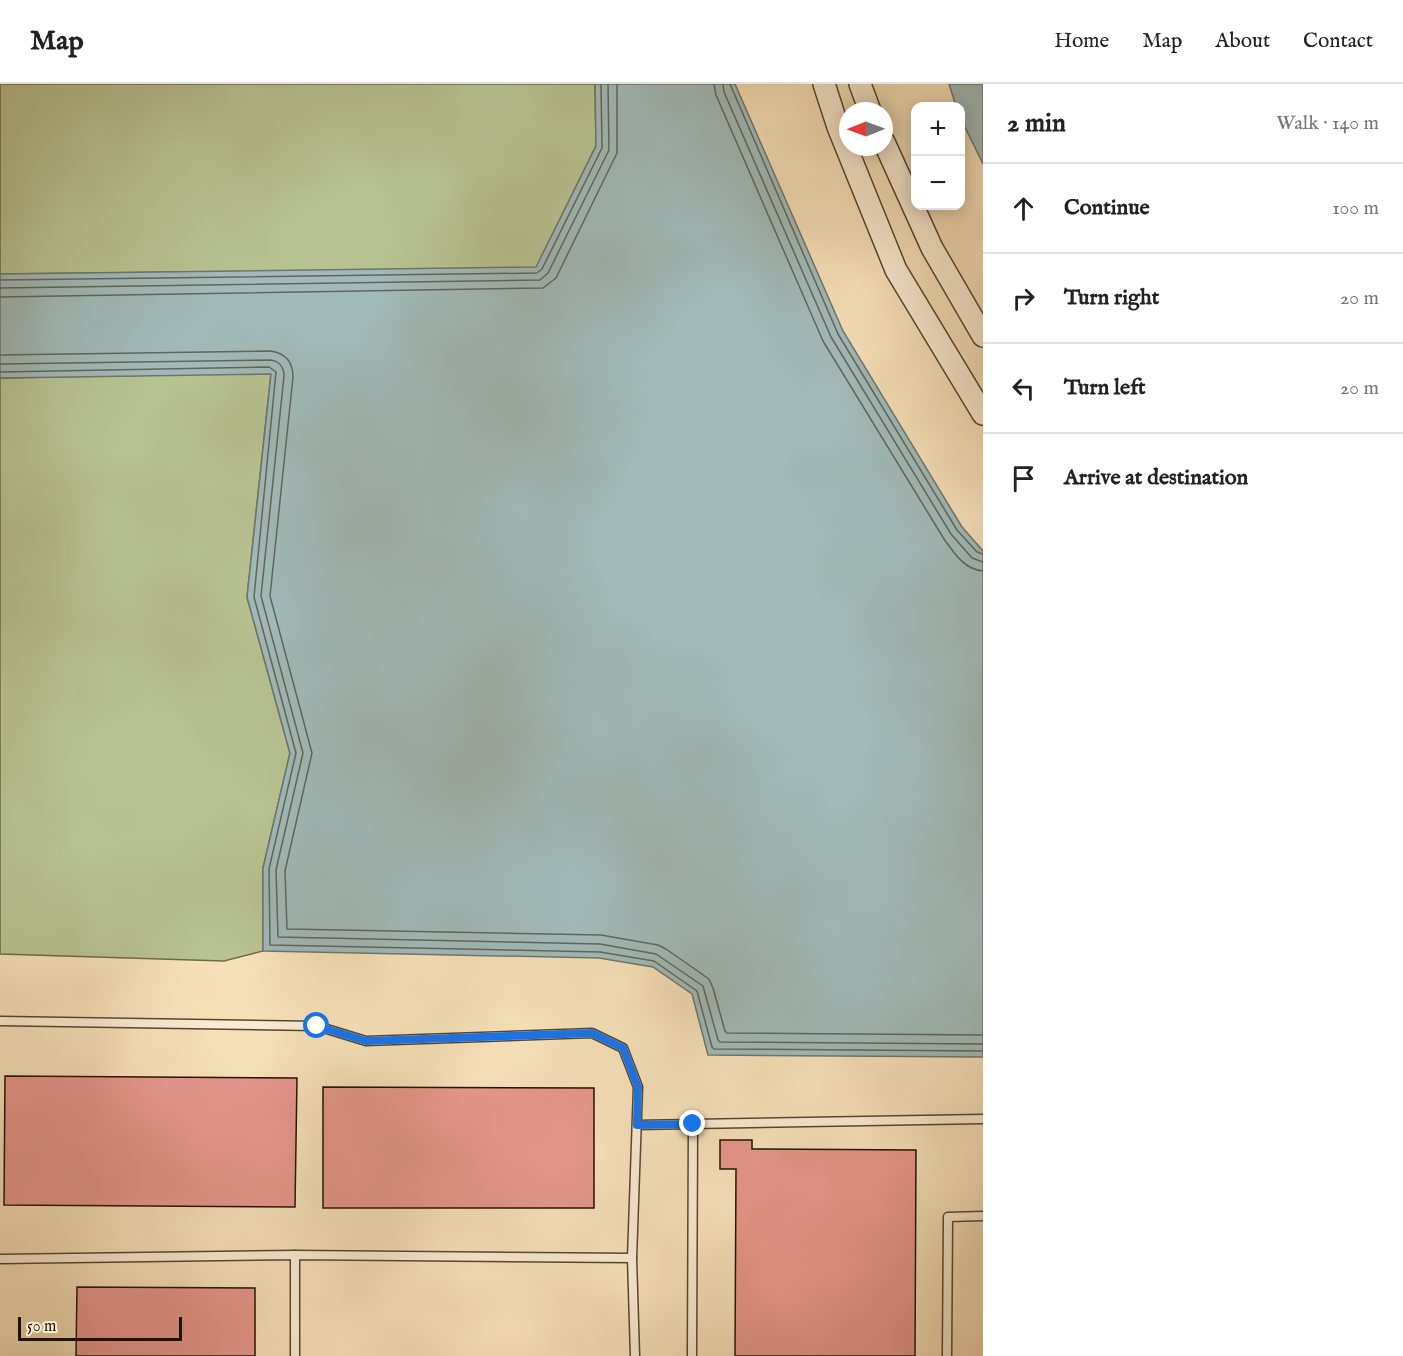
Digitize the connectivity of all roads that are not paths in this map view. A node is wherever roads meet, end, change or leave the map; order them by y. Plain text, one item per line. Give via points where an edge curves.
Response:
1 (824, 84) edge
2 (861, 84) edge
3 (867, 102) edge
4 (890, 156) edge
5 (983, 336) edge
6 (983, 414) edge
7 (0, 1022) edge
8 (983, 1119) edge
9 (693, 1124) junction
10 (637, 1125) junction
11 (983, 1216) edge
12 (295, 1255) junction
13 (632, 1258) junction
14 (0, 1259) edge
15 (295, 1356) edge
16 (634, 1356) edge
17 (692, 1356) edge
18 (947, 1356) edge

1 - 6 street via 896,270
2 - 3 street
4 - 5 street via 932,248
7 - 10 lane via 317,1026 366,1041 592,1033 623,1048 638,1087
8 - 9 lane
9 - 10 lane
9 - 17 lane
10 - 13 lane
11 - 18 lane via 948,1217
12 - 13 lane
12 - 14 lane
12 - 15 lane
13 - 16 lane

